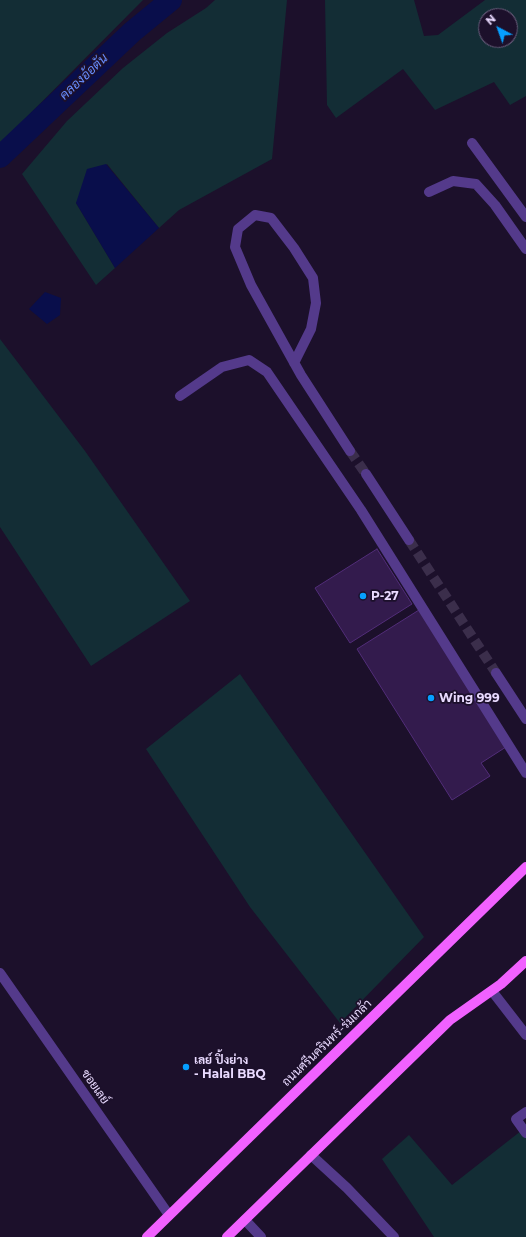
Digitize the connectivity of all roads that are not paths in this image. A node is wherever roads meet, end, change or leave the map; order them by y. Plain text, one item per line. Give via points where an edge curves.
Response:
1 (472, 143) dead end
2 (429, 192) dead end
3 (526, 217) edge
4 (526, 249) edge
5 (294, 363) junction
6 (180, 396) dead end
7 (350, 451) tunnel mouth
8 (366, 474) tunnel mouth
9 (409, 540) tunnel mouth
10 (496, 673) tunnel mouth
11 (526, 719) edge
12 (526, 773) edge
13 (526, 867) edge
14 (526, 961) edge
15 (0, 973) edge
16 (492, 991) junction
17 (526, 1035) edge
18 (526, 1112) edge
19 (526, 1133) edge
20 (311, 1155) junction
21 (169, 1215) junction
22 (245, 1220) junction
23 (147, 1237) edge
24 (227, 1237) edge
25 (261, 1237) edge
26 (394, 1237) edge

1 - 3 street
2 - 4 street via 453,181 476,184
5 - 5 street via 251,285 235,247 238,229 255,214 270,218 314,278 316,303 310,329
5 - 7 street
6 - 12 street via 222,366 249,360 267,372 379,538
8 - 9 street
10 - 11 street
13 - 21 main road, ถนนศรีนครินทร์-ร่มเกล้า
14 - 16 main road
15 - 21 street, ซอยเลย์
16 - 17 street
16 - 20 main road via 450,1020
18 - 19 street via 516,1119
20 - 22 main road
20 - 26 street
21 - 23 main road, ถนนศรีนครินทร์-ร่มเกล้า
22 - 24 main road
22 - 25 street

